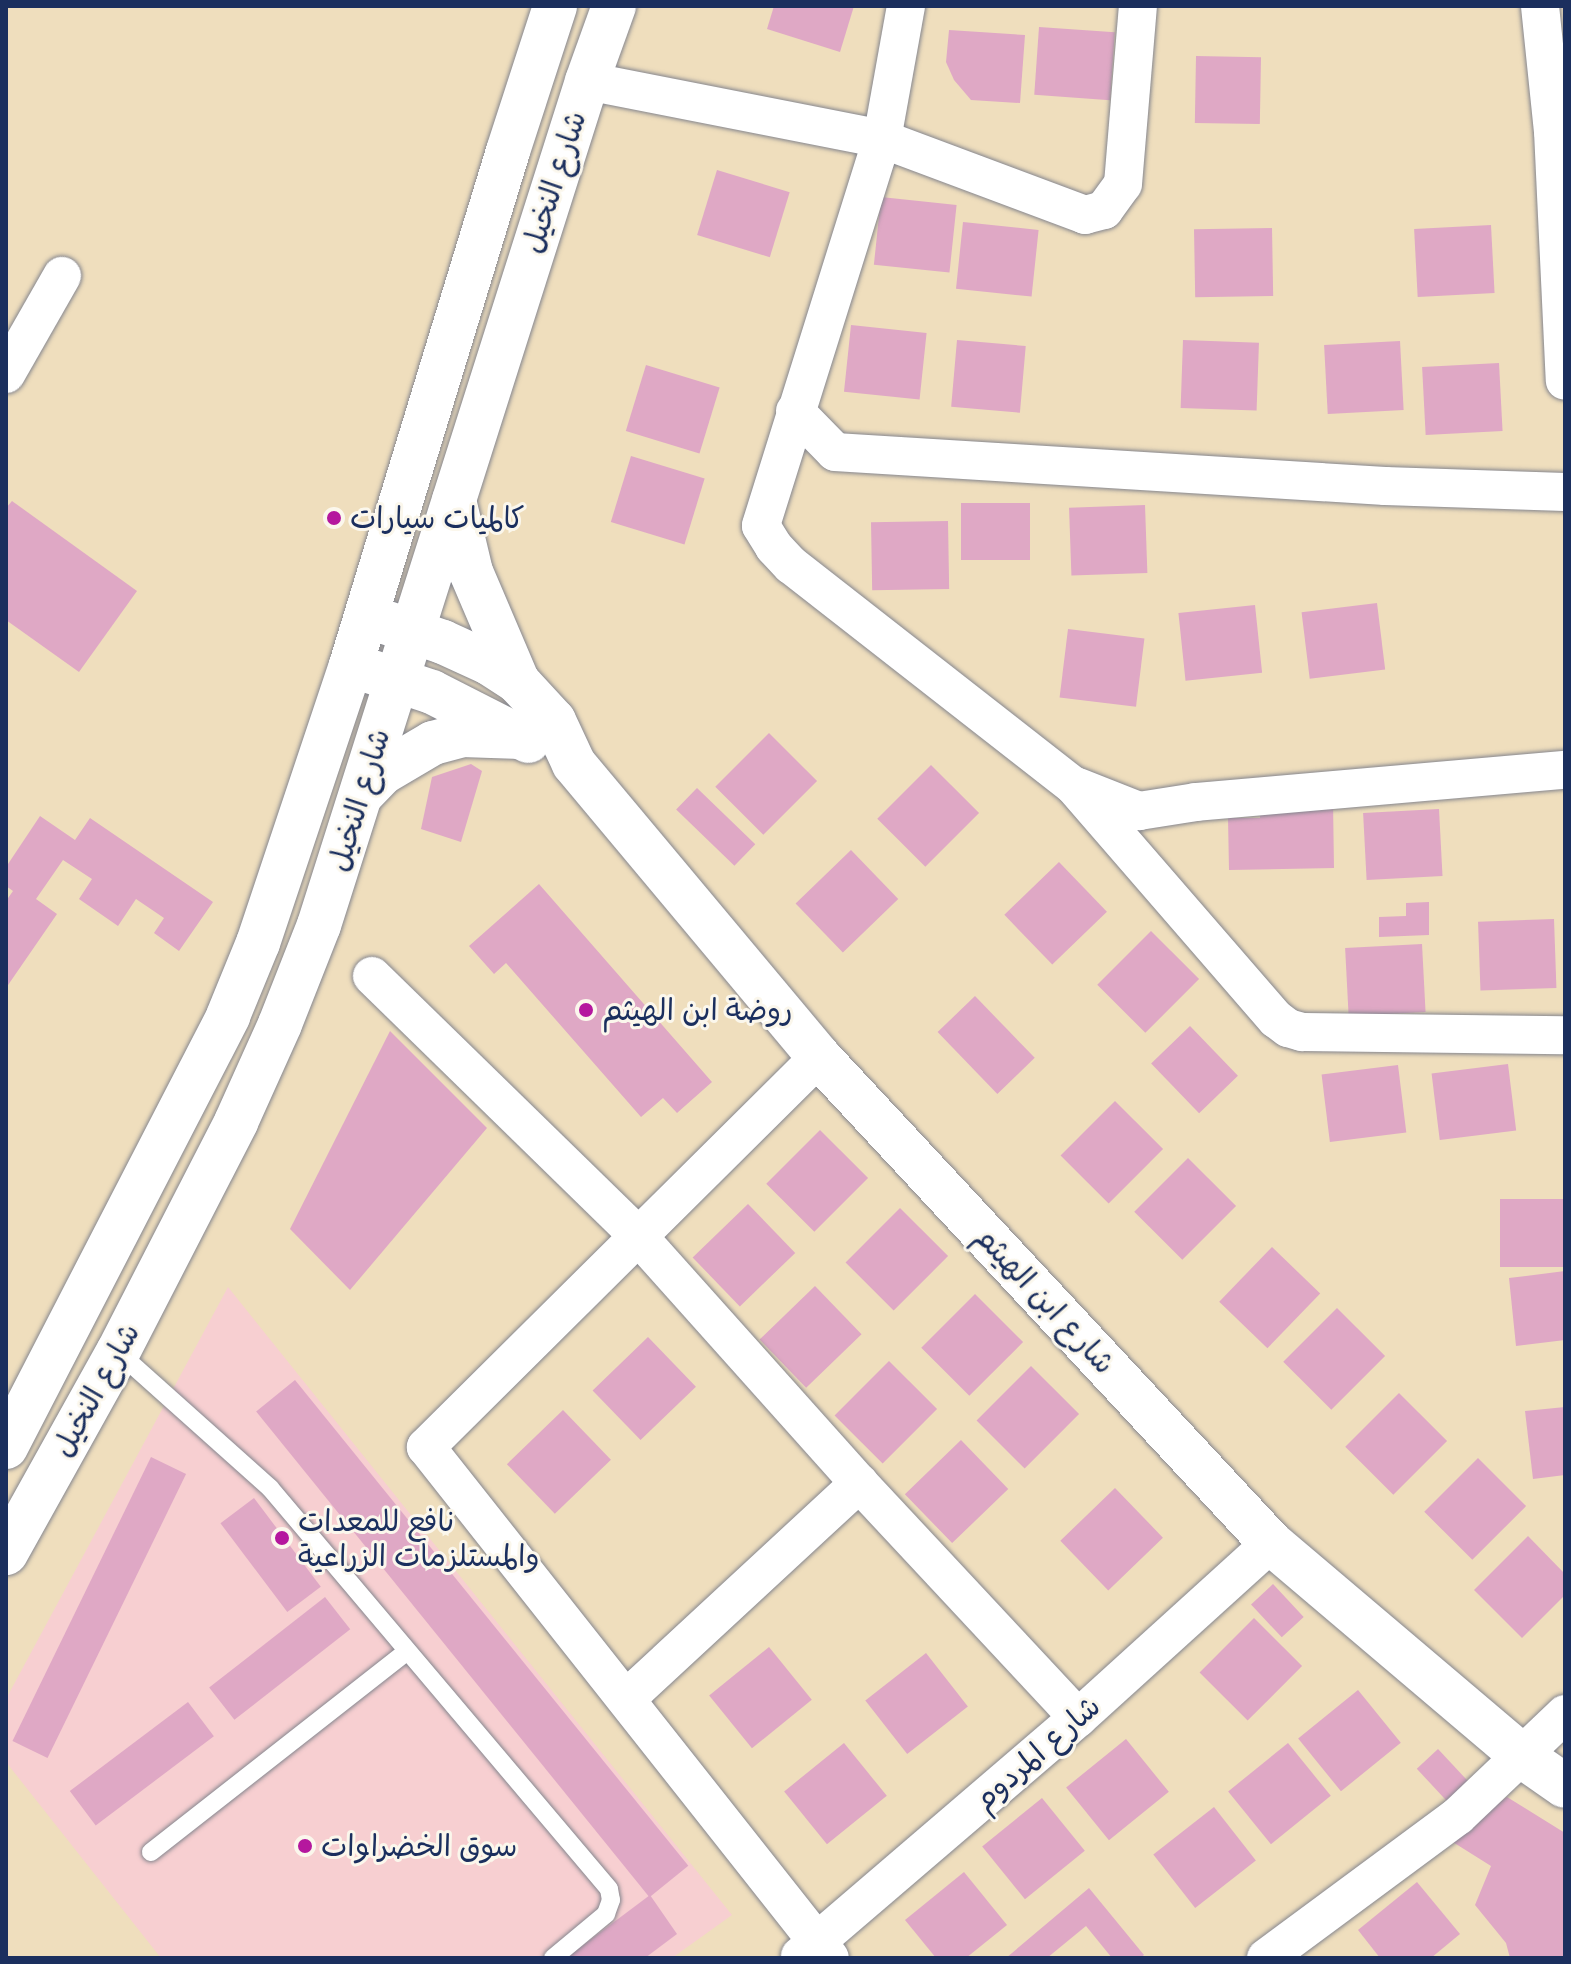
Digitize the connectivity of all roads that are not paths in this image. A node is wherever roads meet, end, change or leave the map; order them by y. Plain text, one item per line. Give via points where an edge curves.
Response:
1 (555, 6) edge
2 (614, 6) edge
3 (906, 6) edge
4 (1138, 6) edge
5 (1540, 6) edge
6 (587, 81) junction
7 (882, 139) junction
8 (62, 276) dead end
9 (6, 374) edge
10 (1565, 381) edge
11 (795, 411) junction
12 (1565, 492) edge
13 (454, 497) junction
14 (367, 616) junction
15 (411, 630) junction
16 (351, 665) junction
17 (397, 678) junction
18 (518, 682) junction
19 (521, 737) junction
20 (574, 764) junction
21 (1565, 770) edge
22 (1073, 785) junction
23 (361, 795) junction
24 (372, 976) dead end
25 (1565, 1035) edge
26 (819, 1057) junction
27 (638, 1236) junction
28 (118, 1352) junction
29 (6, 1447) edge
30 (859, 1483) junction
31 (1271, 1543) junction
32 (6, 1553) edge
33 (406, 1652) junction
34 (626, 1699) junction
35 (1565, 1714) edge
36 (1078, 1718) junction
37 (1522, 1756) junction
38 (1565, 1786) edge
39 (151, 1852) dead end
40 (815, 1953) edge
41 (1277, 1955) edge
42 (553, 1958) edge

1 - 14 main road, شارع النخيل
2 - 6 main road, شارع النخيل
3 - 7 street
4 - 7 street via 1123,184 1104,210 1085,215
5 - 10 street via 1553,131
6 - 7 street
6 - 13 main road, شارع النخيل
7 - 11 street
8 - 9 street
11 - 12 street via 835,452
11 - 22 street via 761,526 774,547
13 - 15 main road, شارع النخيل
13 - 18 main road via 471,572
14 - 15 main road
14 - 16 main road, شارع النخيل
15 - 17 main road, شارع النخيل
15 - 18 main road via 489,663
16 - 17 main road
16 - 29 main road, شارع النخيل via 283,876 228,1016
17 - 19 main road
17 - 23 main road, شارع النخيل
18 - 20 main road via 554,721
19 - 20 main road
19 - 23 main road via 462,735 433,743 382,773
20 - 26 main road, شارع ابن الهيثم
21 - 22 street via 1139,811
22 - 25 street via 1288,1028
23 - 28 main road, شارع النخيل via 280,1024
24 - 27 street
26 - 27 street
26 - 31 main road, شارع ابن الهيثم
27 - 30 street
27 - 34 street via 426,1447
28 - 32 main road, شارع النخيل
28 - 33 lane via 270,1488
30 - 34 street
30 - 36 street
31 - 36 street, شارع المردوم
31 - 37 main road, شارع ابن الهيثم
33 - 39 lane
33 - 42 lane via 609,1889 606,1914
34 - 40 street
35 - 37 street
36 - 40 street, شارع المردوم
37 - 38 main road, شارع ابن الهيثم
37 - 41 street via 1458,1816

